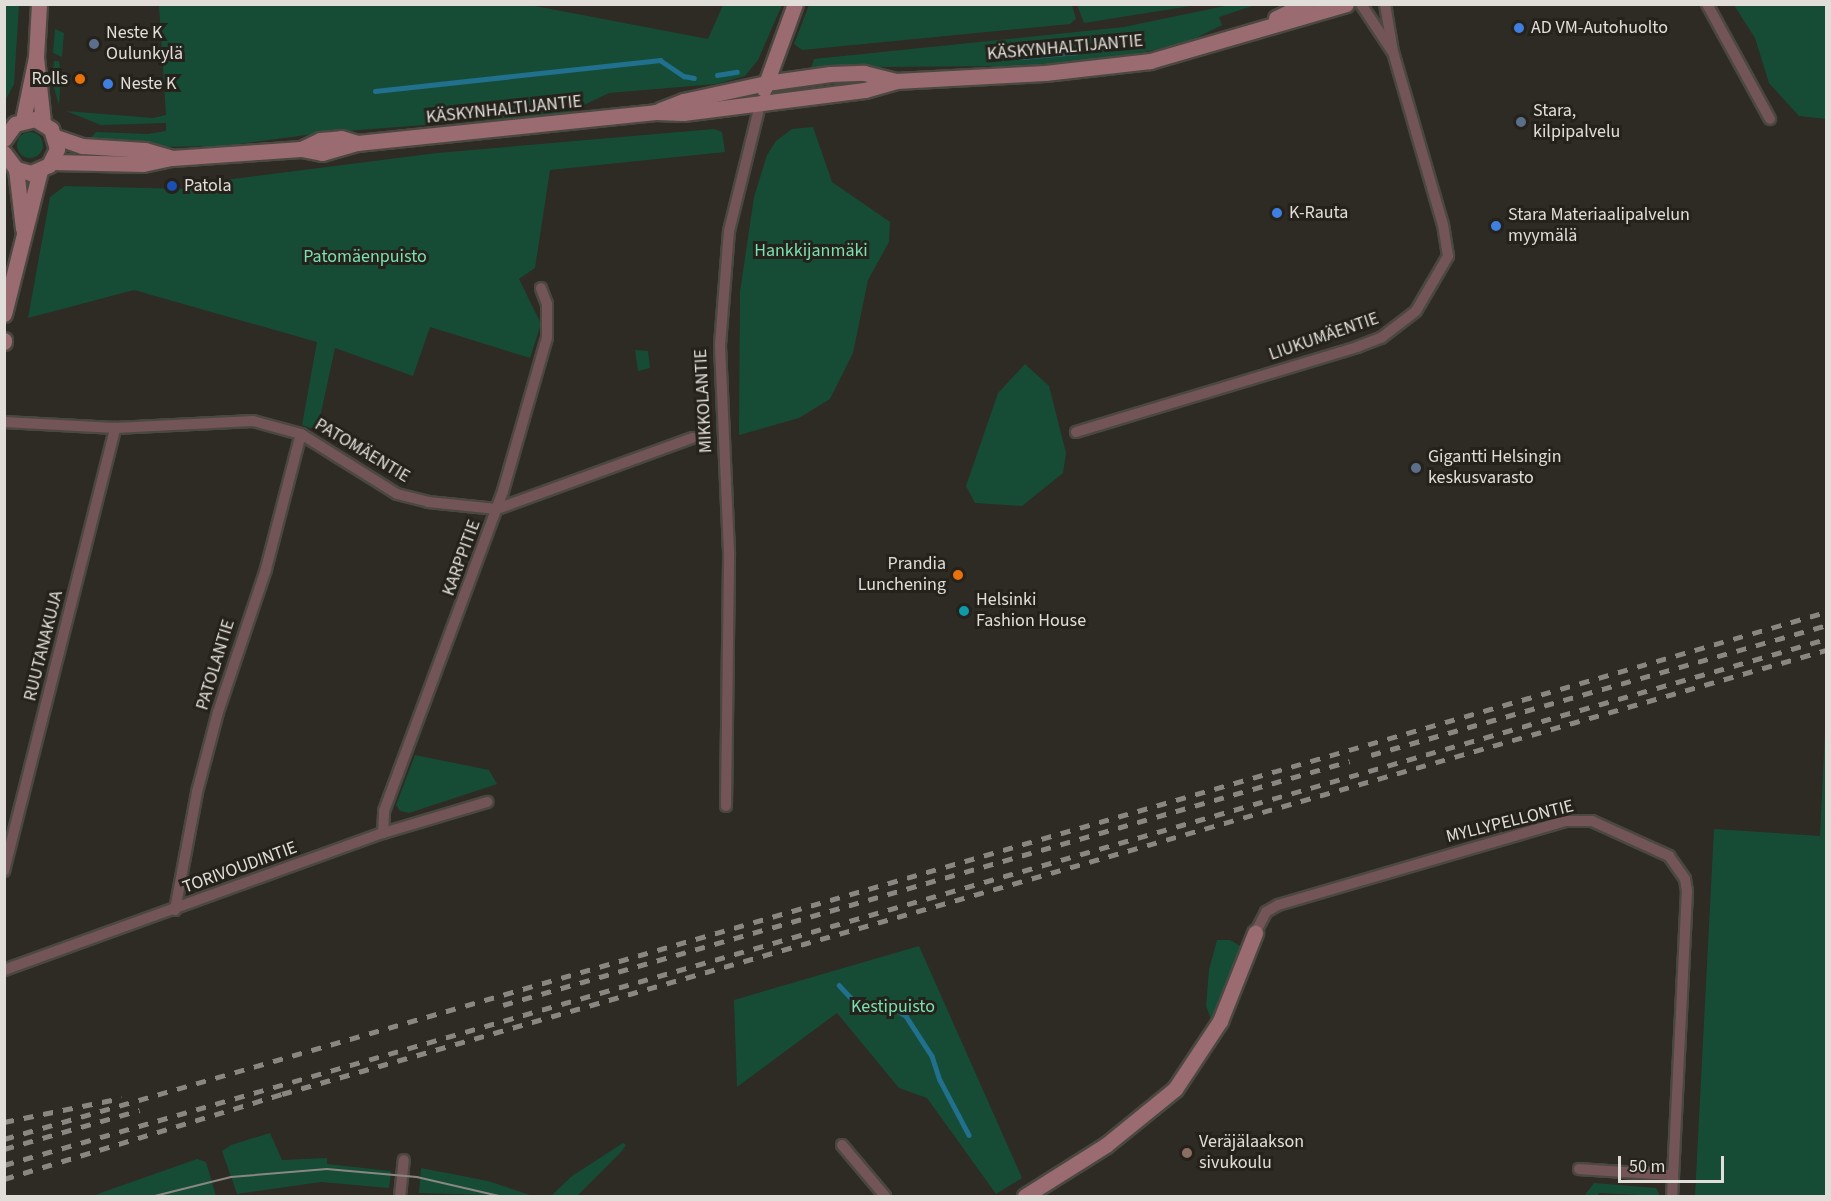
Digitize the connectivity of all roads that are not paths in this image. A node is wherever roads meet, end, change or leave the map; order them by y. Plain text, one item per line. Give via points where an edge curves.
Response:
1 (39, 4) edge
2 (795, 4) edge
3 (1306, 4) edge
4 (1346, 4) edge
5 (1361, 4) edge
6 (1385, 4) edge
7 (1707, 4) edge
8 (1235, 36) junction
9 (1393, 52) junction
10 (36, 57) junction
11 (896, 81) junction
12 (766, 83) junction
13 (760, 101) junction
14 (655, 112) junction
15 (1770, 119) dead end
16 (22, 120) junction
17 (43, 122) junction
18 (6, 133) edge
19 (56, 137) junction
20 (5, 155) edge
21 (172, 158) junction
22 (46, 167) junction
23 (16, 169) junction
24 (24, 230) junction
25 (541, 288) dead end
26 (4, 314) edge
27 (4, 422) edge
28 (115, 428) junction
29 (1076, 432) dead end
30 (301, 434) junction
31 (692, 438) dead end
32 (497, 509) junction
33 (487, 802) dead end
34 (726, 806) dead end
35 (384, 833) junction
36 (4, 871) edge
37 (174, 910) junction
38 (1255, 933) joint
39 (4, 970) edge
40 (842, 1145) dead end
41 (404, 1160) dead end
42 (1579, 1169) dead end
43 (1673, 1175) junction
44 (400, 1197) edge
45 (885, 1197) edge
46 (1025, 1197) edge
47 (1672, 1197) edge

1 - 10 main road
2 - 12 main road, MIKKOLANTIE
3 - 8 main road, KÄSKYNHALTIJANTIE
4 - 8 main road, KÄSKYNHALTIJANTIE
5 - 9 street, LIUKUMÄENTIE
6 - 9 street, LIUKUMÄENTIE
7 - 15 street
8 - 11 main road, KÄSKYNHALTIJANTIE via 1150,60 1100,67
9 - 29 street, LIUKUMÄENTIE via 1443,225 1448,256 1416,311 1382,338 1357,347
10 - 16 main road
10 - 17 main road
11 - 12 main road, KÄSKYNHALTIJANTIE via 864,73
11 - 13 main road, KÄSKYNHALTIJANTIE via 865,90
12 - 13 main road, MIKKOLANTIE
12 - 14 main road, KÄSKYNHALTIJANTIE via 683,101
13 - 14 main road, KÄSKYNHALTIJANTIE via 683,114
13 - 34 street, MIKKOLANTIE via 729,231 720,345 729,552
14 - 21 main road, KÄSKYNHALTIJANTIE via 357,143 322,153 301,149
16 - 17 main road
16 - 18 main road
17 - 19 main road
19 - 21 main road, KÄSKYNHALTIJANTIE via 82,146 145,150
19 - 22 main road via 57,148
20 - 23 main road
21 - 22 main road, KÄSKYNHALTIJANTIE via 143,164
22 - 23 main road, KÄSKYNHALTIJANTIE
22 - 24 main road
23 - 24 main road
24 - 26 main road
25 - 32 street, KARPPITIE via 547,304 547,338
27 - 28 street, PATOMÄENTIE
28 - 30 street, PATOMÄENTIE via 253,421
28 - 36 street, RUUTANAKUJA
30 - 32 street, PATOMÄENTIE via 397,494 428,502
30 - 37 street, PATOLANTIE via 269,559 218,712 197,792
31 - 32 street, PATOMÄENTIE
32 - 35 street, KARPPITIE via 384,811
33 - 35 street, TORIVOUDINTIE
35 - 37 street, TORIVOUDINTIE
37 - 39 street, TORIVOUDINTIE
38 - 43 street, MYLLYPELLONTIE via 1266,912 1293,900 1572,820 1599,823 1669,856 1685,879 1687,891
38 - 46 main road via 1220,1021 1175,1089 1115,1139
40 - 45 street
41 - 44 street
42 - 43 street
43 - 47 street, MYLLYPELLONTIE

